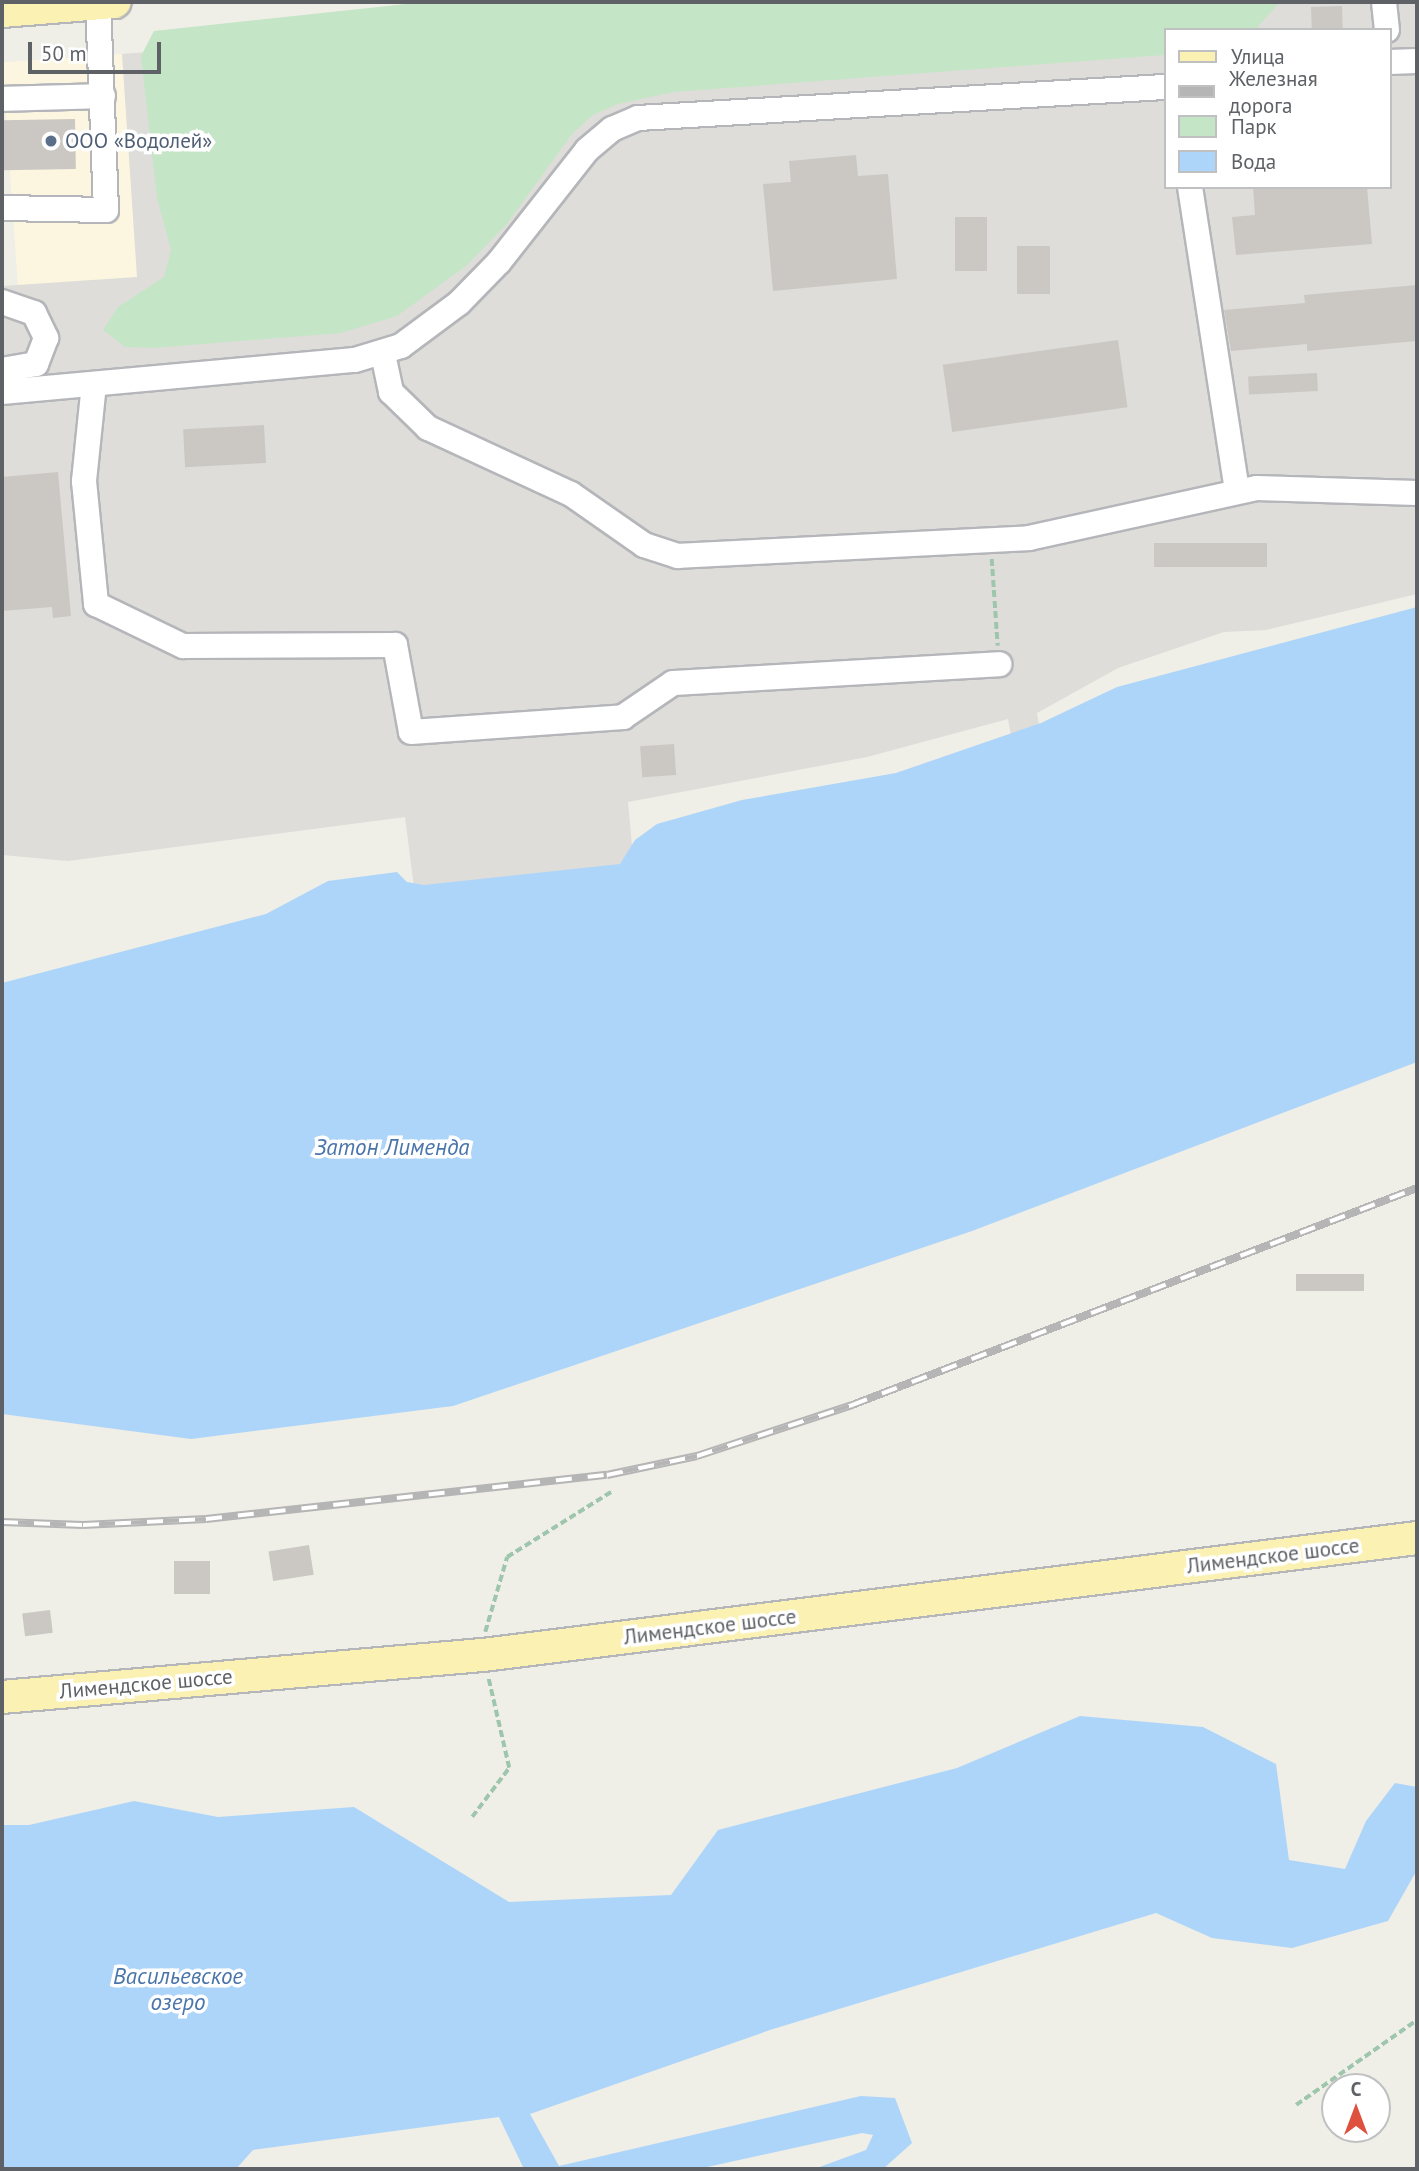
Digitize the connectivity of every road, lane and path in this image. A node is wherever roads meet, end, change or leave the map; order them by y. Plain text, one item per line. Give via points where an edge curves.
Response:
1 (1384, 2) edge
2 (106, 3) edge
3 (2, 11) edge
4 (1387, 28) edge
5 (1417, 61) edge
6 (1391, 62) edge
7 (1164, 87) edge
8 (103, 96) junction
9 (2, 99) edge
10 (1190, 189) edge
11 (2, 208) edge
12 (2, 302) edge
13 (383, 354) junction
14 (2, 370) edge
15 (94, 384) junction
16 (2, 392) edge
17 (1237, 489) junction
18 (1417, 493) edge
19 (991, 536) junction
20 (999, 664) joint
21 (611, 1492) dead end
22 (1417, 1538) edge
23 (483, 1655) junction
24 (2, 1697) edge
25 (472, 1817) dead end
26 (1417, 2020) edge
27 (1296, 2105) dead end

1 - 4 lane
2 - 3 main road
2 - 8 lane
5 - 6 lane
7 - 13 lane via 653,116 625,122 587,150 499,262 459,303 424,331
8 - 9 lane
8 - 11 lane via 106,209
10 - 17 lane
12 - 14 lane via 34,313 46,338 36,364
13 - 15 lane
13 - 19 lane via 391,392 412,417 572,494 659,553 698,556
15 - 16 lane
15 - 20 lane via 84,481 96,604 183,646 395,645 411,732 623,717 673,682
17 - 18 lane
17 - 19 lane via 1028,538
19 - 20 path
21 - 23 path via 507,1557 486,1618
22 - 23 main road, Лимендское шоссе
23 - 24 main road, Лимендское шоссе
23 - 25 path via 509,1768
26 - 27 path

